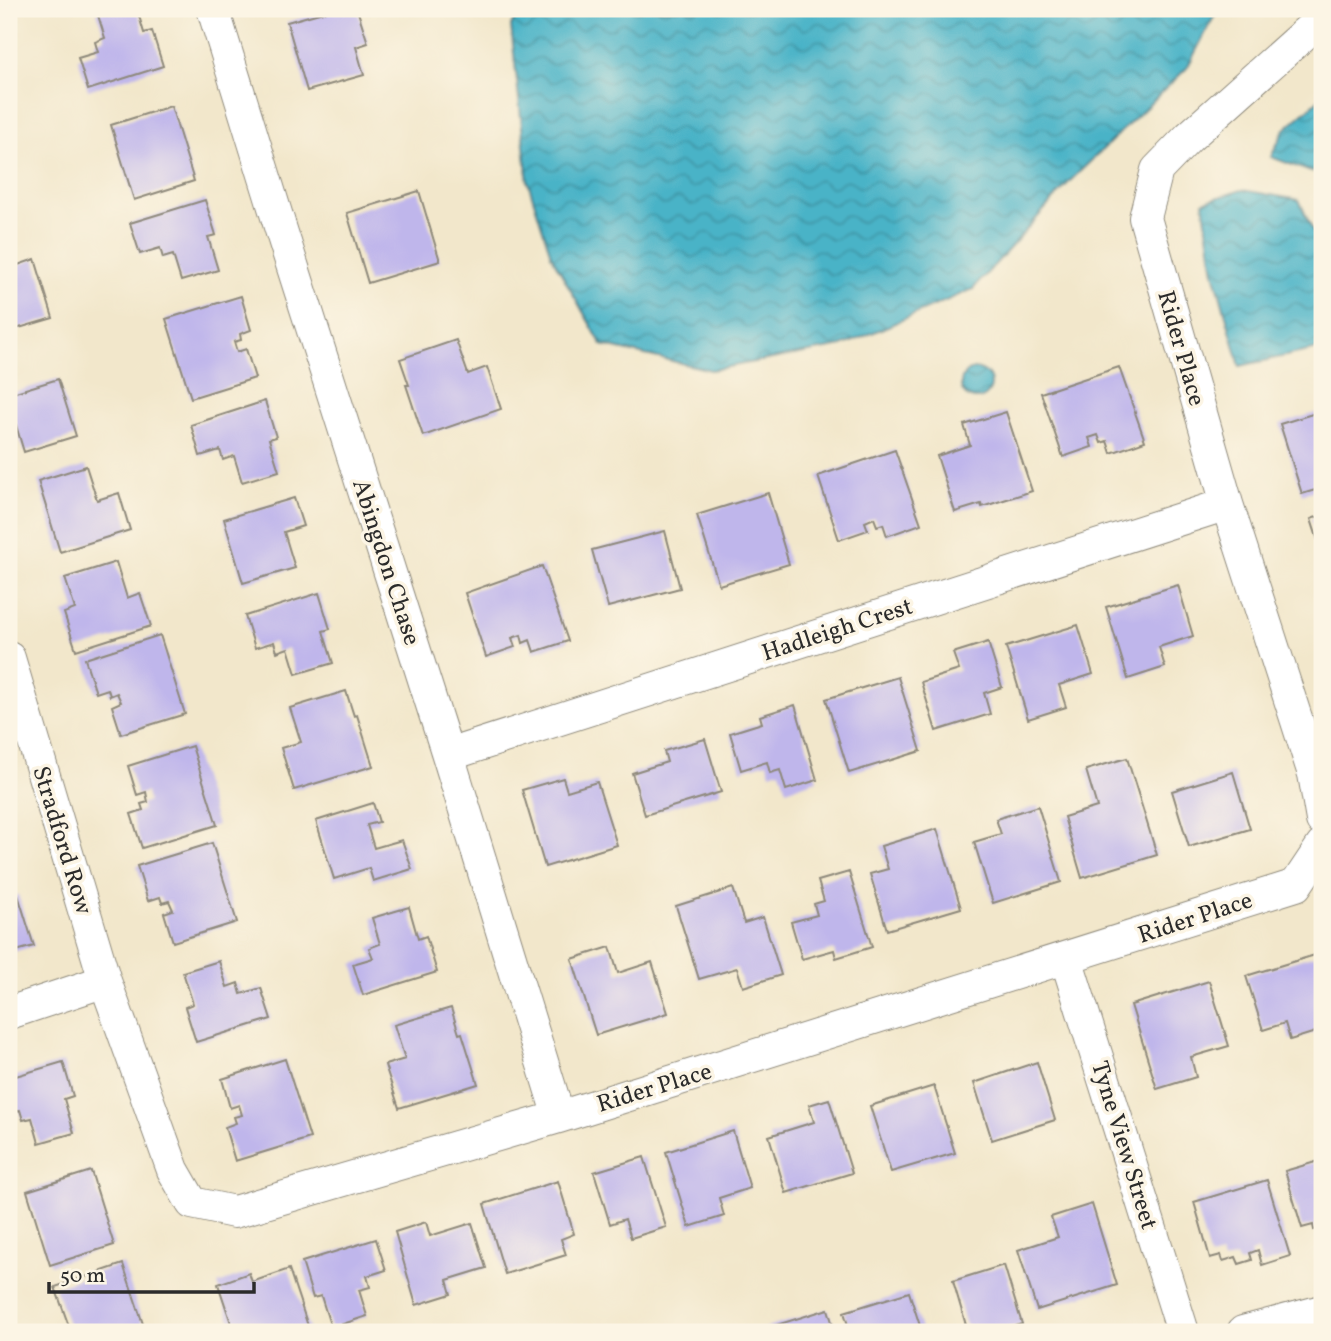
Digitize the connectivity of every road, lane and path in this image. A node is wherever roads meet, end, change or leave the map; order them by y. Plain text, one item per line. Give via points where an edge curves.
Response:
1 (213, 9) edge
2 (1322, 18) edge
3 (1227, 504) junction
4 (9, 658) edge
5 (448, 755) junction
6 (1322, 820) edge
7 (1322, 846) edge
8 (1066, 958) junction
9 (105, 981) junction
10 (9, 1013) edge
11 (559, 1117) junction
12 (1322, 1311) edge
13 (1183, 1332) edge
14 (1243, 1332) edge

1 - 5 street, Abingdon Chase
2 - 3 street, Rider Place via 1157,170 1145,218
3 - 5 street, Hadleigh Crest
3 - 6 street, Rider Place via 1314,774
4 - 9 street, Stradford Row
5 - 11 street, Abingdon Chase
7 - 8 street, Rider Place via 1296,885
8 - 11 street, Rider Place
8 - 13 street, Tyne View Street
9 - 10 street
9 - 11 street, Rider Place via 173,1170 192,1203 234,1212
12 - 14 street

